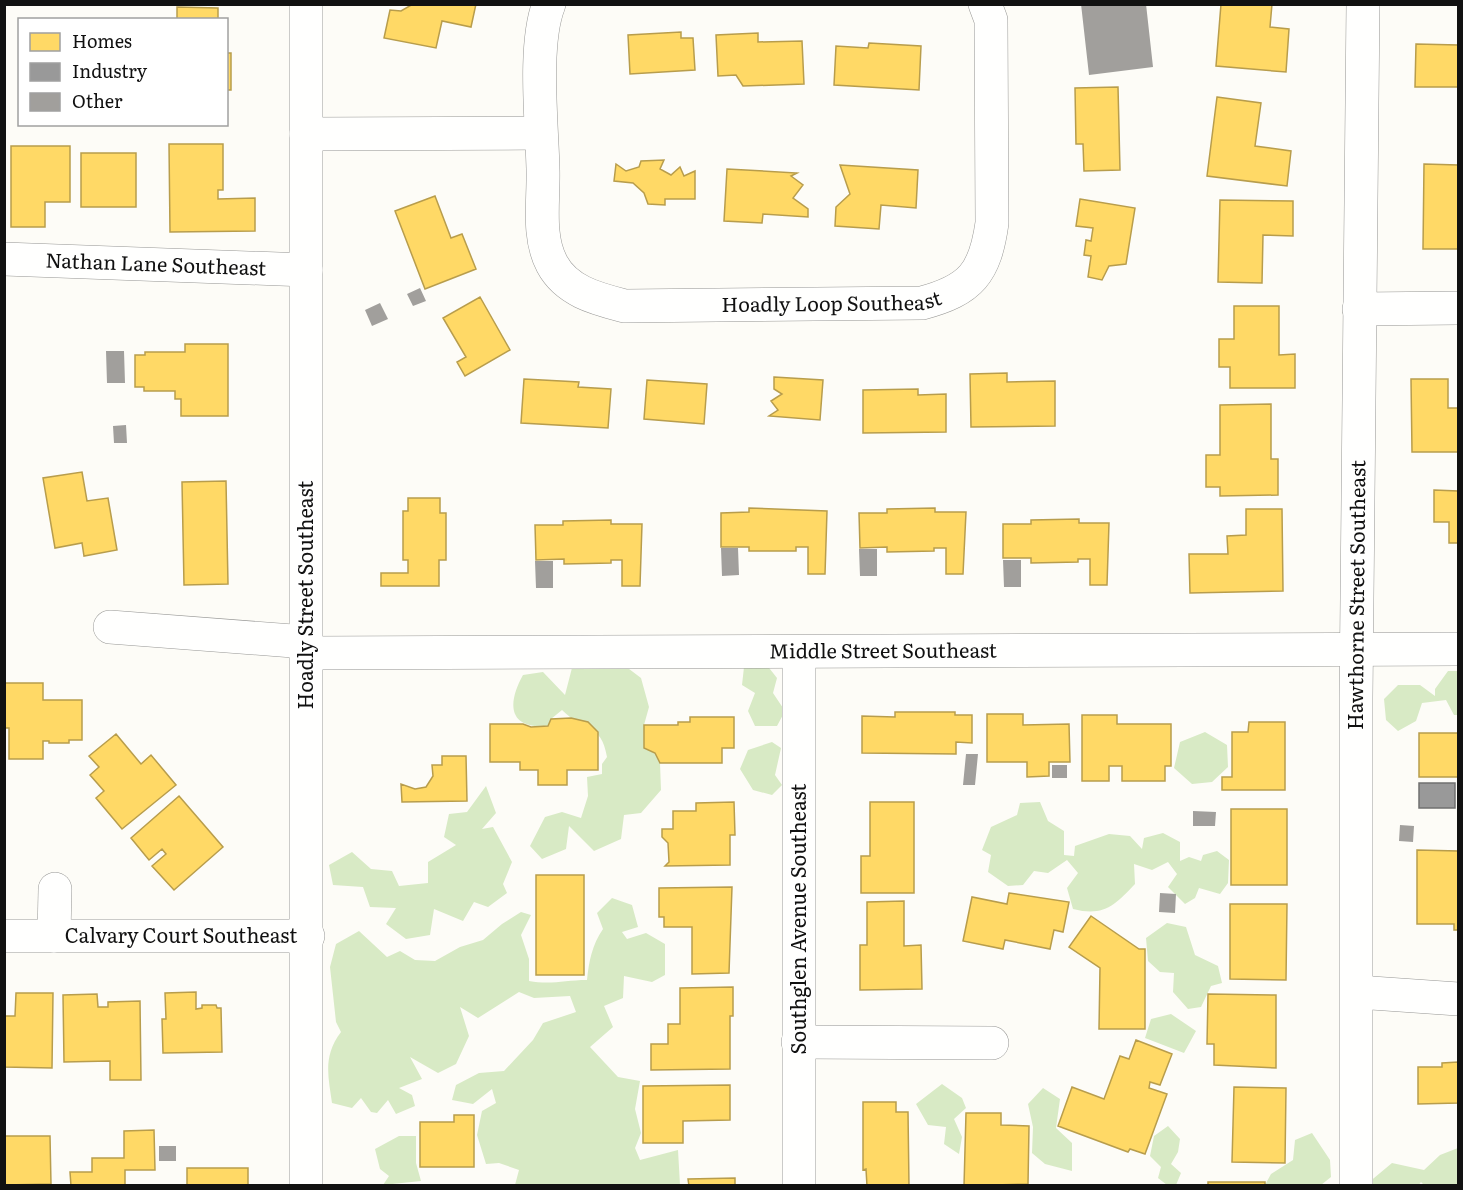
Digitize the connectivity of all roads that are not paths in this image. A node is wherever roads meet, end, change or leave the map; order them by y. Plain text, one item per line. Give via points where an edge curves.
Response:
1 (306, 4) edge
2 (549, 4) edge
3 (985, 4) edge
4 (1363, 4) edge
5 (540, 133) junction
6 (306, 134) junction
7 (4, 259) edge
8 (306, 270) junction
9 (1458, 308) edge
10 (1359, 309) junction
11 (111, 627) dead end
12 (306, 648) junction
13 (1356, 649) junction
14 (1458, 649) edge
15 (799, 653) junction
16 (55, 889) dead end
17 (4, 936) edge
18 (54, 936) junction
19 (308, 936) junction
20 (1357, 992) junction
21 (1458, 999) edge
22 (798, 1042) junction
23 (992, 1042) dead end
24 (306, 1185) edge
25 (799, 1185) edge
26 (1356, 1185) edge

1 - 6 street, Hoadly Street Southeast
2 - 5 street, Hoadly Loop Southeast via 543,36
3 - 5 street, Hoadly Loop Southeast via 991,20 992,223 988,252 975,276 951,296 922,303 625,306 589,297 566,281 552,264 543,236
4 - 10 street, Hawthorne Street Southeast
5 - 6 street
6 - 8 street, Hoadly Street Southeast
7 - 8 street, Nathan Lane Southeast
8 - 12 street, Hoadly Street Southeast
9 - 10 street
10 - 13 street, Hawthorne Street Southeast
11 - 12 street, Middle Street Southeast
12 - 15 street, Middle Street Southeast
12 - 19 street, Hoadly Street Southeast
13 - 14 street, Middle Street Southeast
13 - 15 street, Middle Street Southeast
13 - 20 street, Hawthorne Street Southeast
15 - 22 street, Southglen Avenue Southeast
16 - 18 street, Calvary Court Southeast
17 - 18 street, Calvary Court Southeast
18 - 19 street, Calvary Court Southeast
19 - 24 street, Hoadly Street Southeast
20 - 21 street
20 - 26 street, Hawthorne Street Southeast
22 - 23 street
22 - 25 street, Southglen Avenue Southeast

